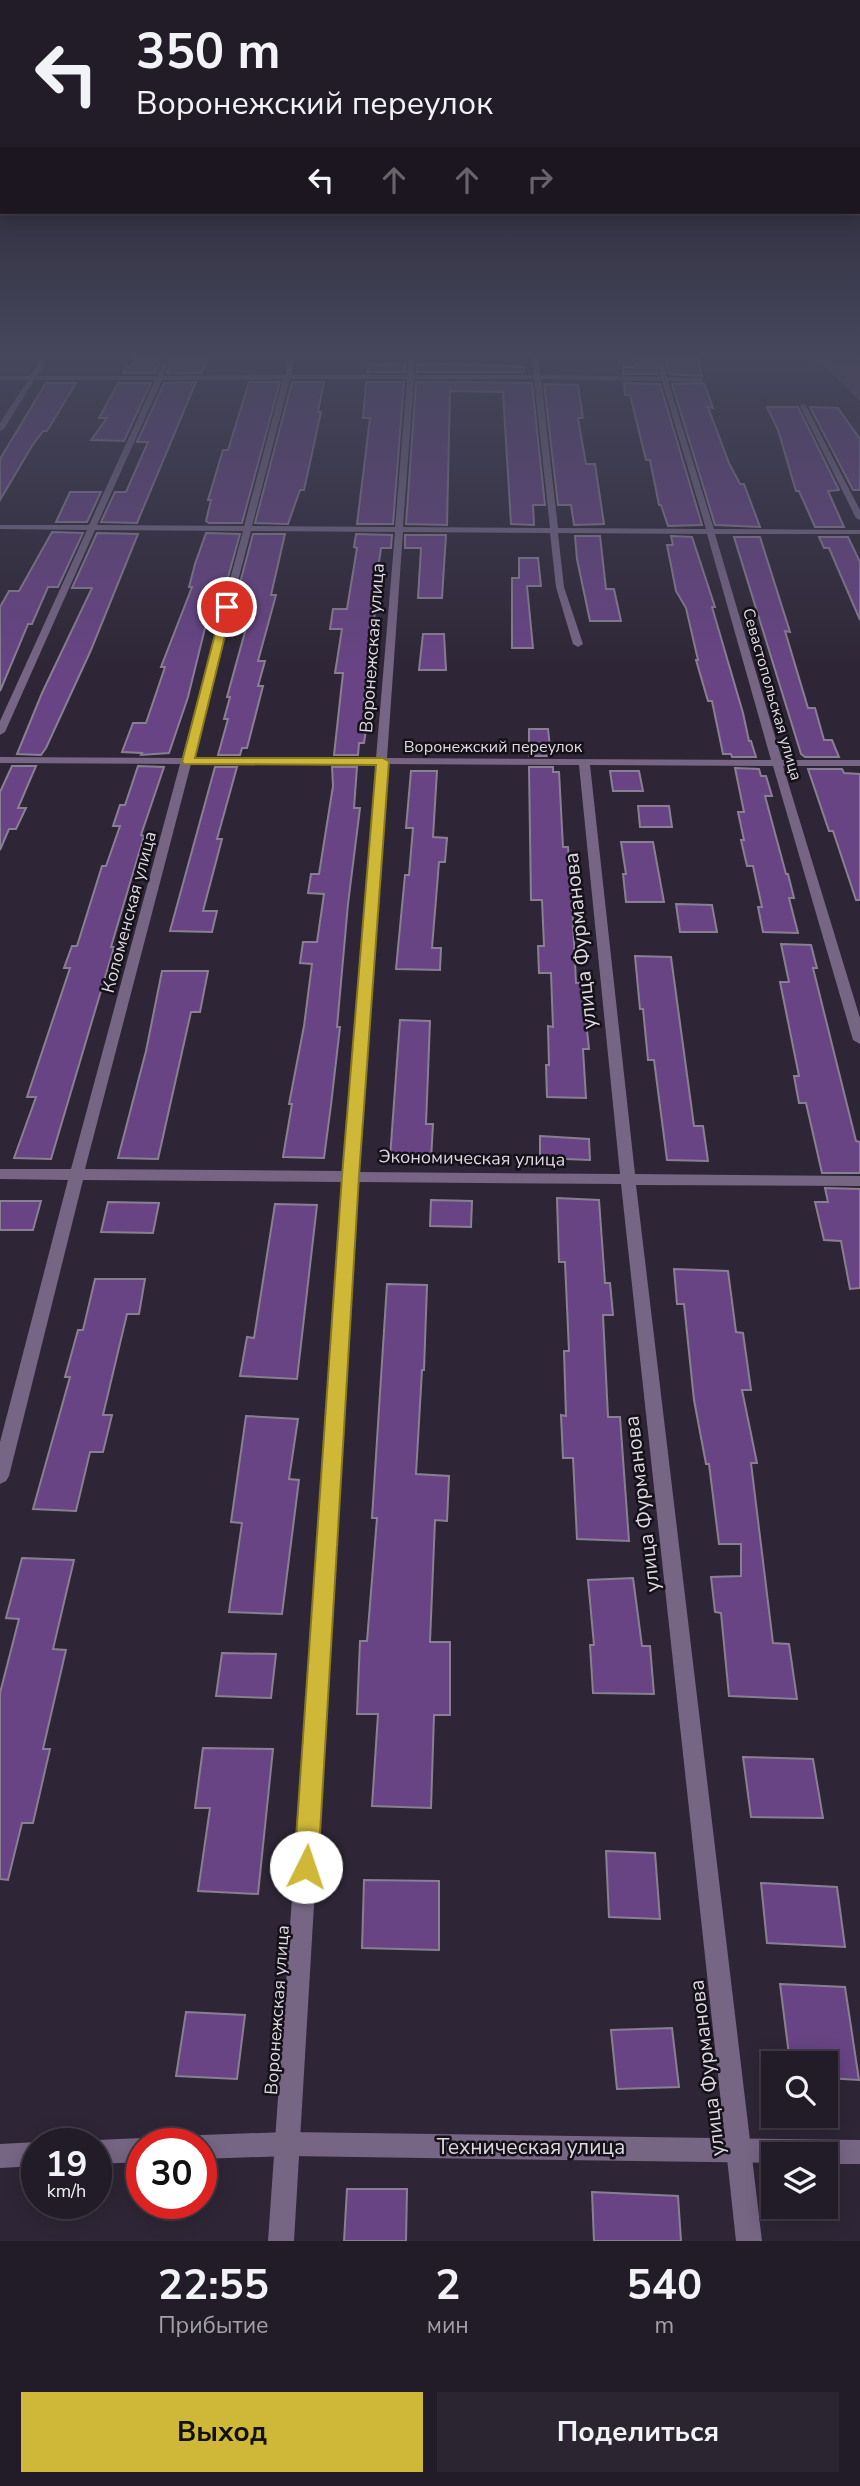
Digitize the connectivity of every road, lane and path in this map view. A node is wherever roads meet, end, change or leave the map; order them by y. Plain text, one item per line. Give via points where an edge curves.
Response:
1 (122, 461) edge
2 (265, 461) edge
3 (404, 461) edge
4 (547, 461) edge
5 (687, 461) edge
6 (831, 461) edge
7 (860, 518) edge
8 (0, 527) edge
9 (92, 528) junction
10 (247, 529) junction
11 (399, 531) junction
12 (556, 531) junction
13 (860, 532) edge
14 (711, 533) junction
15 (578, 644) dead end
16 (0, 732) edge
17 (0, 760) edge
18 (383, 761) junction
19 (188, 762) junction
20 (584, 762) junction
21 (776, 762) junction
22 (860, 763) edge
23 (860, 1040) edge
24 (0, 1174) edge
25 (77, 1174) junction
26 (350, 1176) junction
27 (628, 1179) junction
28 (860, 1181) edge
29 (0, 1476) edge
30 (288, 2144) junction
31 (217, 2146) edge
32 (739, 2148) junction
33 (860, 2151) edge
34 (21, 2155) edge
35 (0, 2156) edge
36 (281, 2241) edge
37 (749, 2241) edge

1 - 9 street
2 - 10 street, Коломенская улица
3 - 11 street, Воронежская улица
4 - 12 street
5 - 14 street, Севастопольская улица
6 - 7 street
8 - 9 street
9 - 10 street
9 - 16 street
10 - 11 street
10 - 19 street, Коломенская улица
11 - 12 street
11 - 18 street, Воронежская улица
12 - 14 street
12 - 15 street via 560,587
13 - 14 street
14 - 21 street, Севастопольская улица
17 - 19 street, Воронежский переулок
18 - 19 street, Воронежский переулок
18 - 20 street, Воронежский переулок
18 - 26 street, Воронежская улица
19 - 25 street, Коломенская улица
20 - 21 street, Воронежский переулок
20 - 27 street, улица Фурманова
21 - 22 street, Воронежский переулок
21 - 23 street, Севастопольская улица
24 - 25 street, Экономическая улица
25 - 26 street, Экономическая улица
25 - 29 street, Коломенская улица
26 - 27 street, Экономическая улица
26 - 30 street, Воронежская улица
27 - 28 street, Экономическая улица
27 - 32 street, улица Фурманова
30 - 31 street, Техническая улица
30 - 32 street, Техническая улица
30 - 36 street, Воронежская улица
32 - 33 street, Техническая улица
32 - 37 street, улица Фурманова
34 - 35 street

